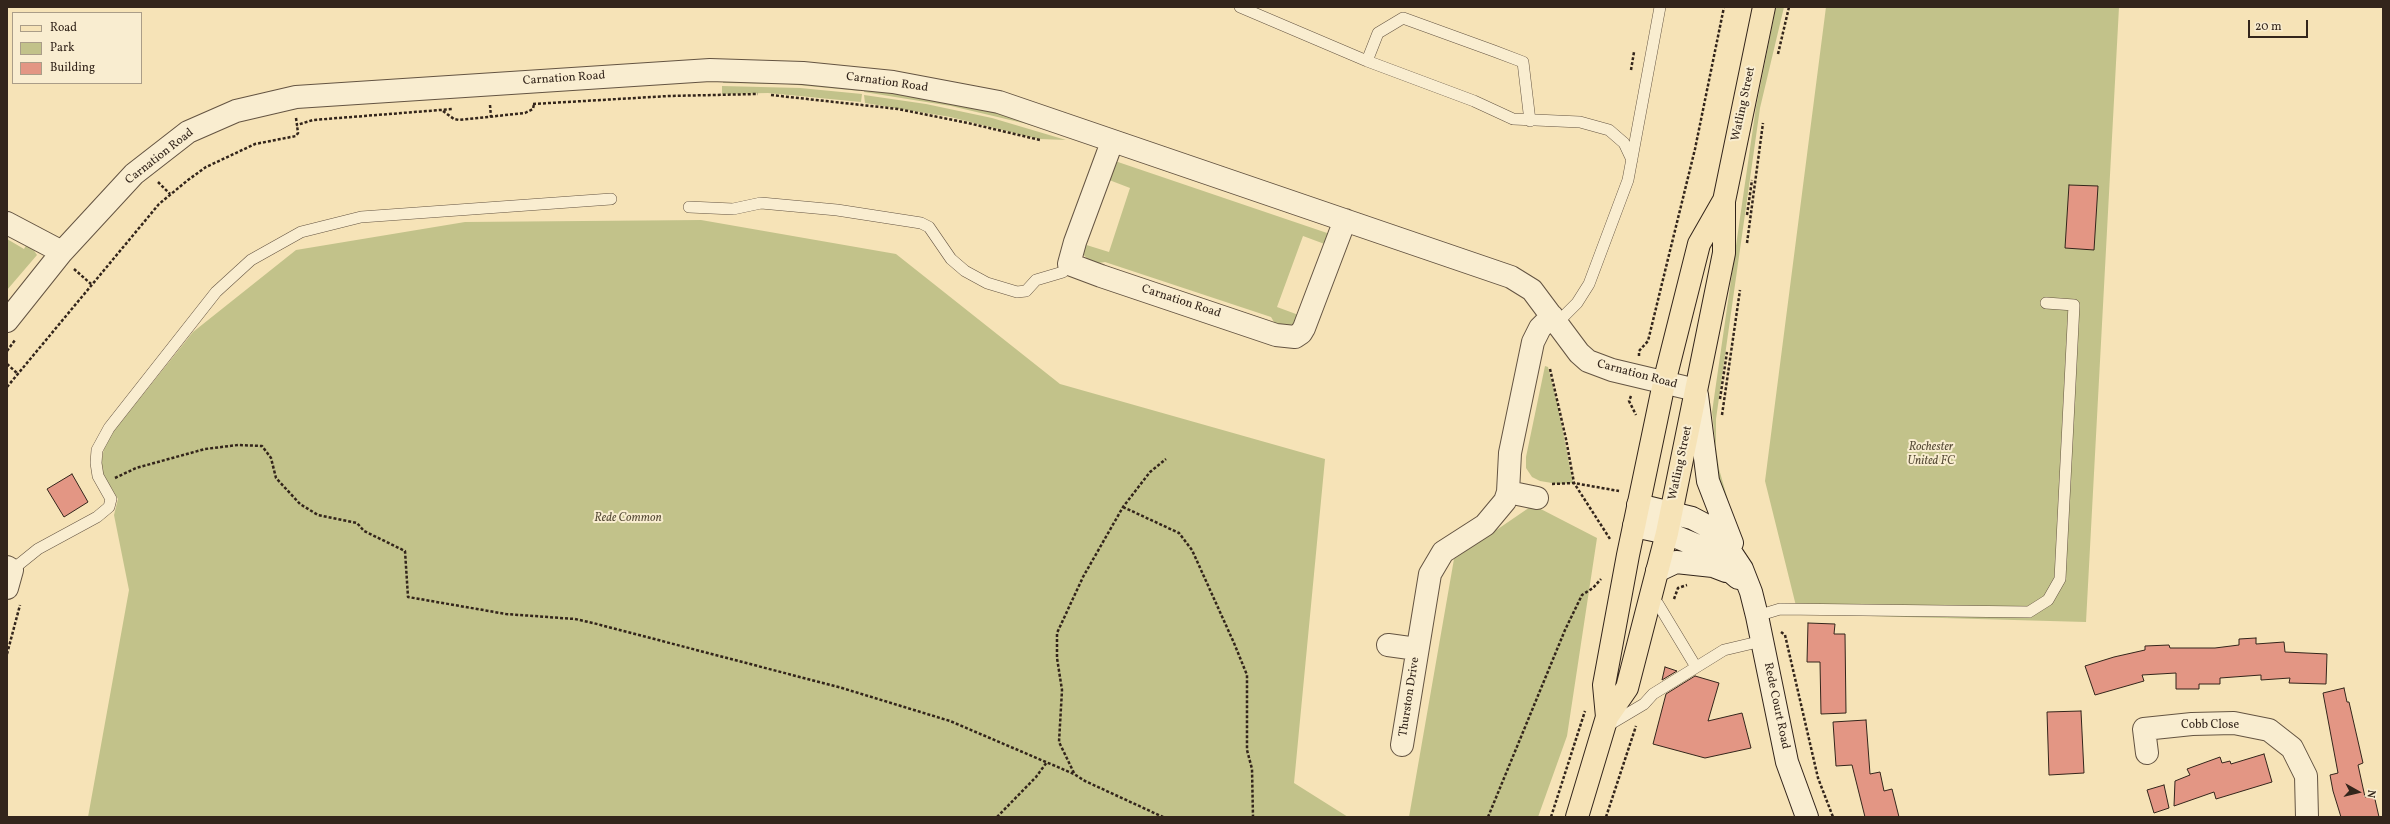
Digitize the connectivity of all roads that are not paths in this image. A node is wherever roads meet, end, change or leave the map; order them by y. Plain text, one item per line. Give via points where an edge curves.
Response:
1 (1240, 7) edge
2 (1660, 7) edge
3 (1764, 7) edge
4 (1367, 61) junction
5 (1530, 121) junction
6 (1112, 142) junction
7 (1632, 160) junction
8 (611, 199) dead end
9 (1724, 201) junction
10 (689, 207) dead end
11 (1345, 220) junction
12 (7, 223) edge
13 (71, 262) junction
14 (1066, 268) junction
15 (2046, 304) dead end
16 (1554, 320) junction
17 (13, 328) edge
18 (1664, 383) junction
19 (1696, 390) junction
20 (1540, 490) road end
21 (1508, 492) junction
22 (1638, 505) junction
23 (1671, 512) junction
24 (1634, 526) junction
25 (1667, 533) junction
26 (1657, 571) junction
27 (1737, 571) junction
28 (12, 582) edge
29 (1650, 600) junction
30 (1757, 616) junction
31 (1762, 641) junction
32 (1388, 645) dead end
33 (1418, 649) junction
34 (1696, 667) junction
35 (1605, 722) junction
36 (1402, 745) dead end
37 (2147, 753) dead end
38 (1577, 817) edge
39 (1807, 817) edge
40 (2307, 817) edge

1 - 4 lane
2 - 7 lane
3 - 9 main road, Watling Street
4 - 5 lane via 1513,119
4 - 5 lane via 1378,33 1403,18 1480,46 1523,62
5 - 7 lane via 1580,122 1609,130 1624,143
6 - 11 street, Carnation Road
6 - 13 street, Carnation Road via 999,102 893,82 803,73 710,70 296,97 236,111 188,132 134,174
6 - 14 street
7 - 16 lane via 1628,180 1589,284 1577,303
8 - 28 lane via 361,217 301,232 252,260 216,292 109,428 97,450 96,463 98,476 110,499 109,507 97,518 38,549
9 - 18 main road, Watling Street via 1699,244
9 - 19 main road, Watling Street via 1724,253
10 - 14 lane via 733,209 761,203 837,210 921,223 929,228 951,259 966,273 987,284 1017,292 1026,291 1036,280
11 - 14 street, Carnation Road via 1304,328 1292,337
11 - 16 street, Carnation Road via 1518,280 1532,290
12 - 13 street
13 - 17 street, Carnation Road
15 - 30 lane via 2074,306 2060,579 2048,600 2029,612 1780,609
16 - 18 street, Carnation Road via 1588,362
16 - 21 street, Thurston Drive via 1540,328 1533,342 1511,444
18 - 19 street, Carnation Road
18 - 22 main road, Watling Street
19 - 23 main road, Watling Street
19 - 27 street via 1708,481
20 - 21 street
21 - 33 street, Thurston Drive via 1506,501 1493,518 1444,552 1434,566 1428,581
22 - 23 street, Rede Court Road
22 - 24 main road, Watling Street
23 - 25 main road, Watling Street
23 - 27 street, Rede Court Road via 1692,518 1711,528 1724,542
24 - 25 street, Rede Court Road
24 - 35 main road, Watling Street via 1604,685
25 - 26 main road, Watling Street
25 - 27 street, Rede Court Road via 1703,548
26 - 27 street via 1676,562
26 - 29 main road, Watling Street
27 - 30 street, Rede Court Road via 1751,592
29 - 34 lane via 1658,604
29 - 35 main road, Watling Street via 1627,688
30 - 31 street, Rede Court Road
31 - 34 lane via 1724,650
31 - 39 street, Rede Court Road via 1787,762
32 - 33 street, Thurston Drive
33 - 36 street, Thurston Drive
34 - 35 lane via 1653,694 1644,704
35 - 38 main road
37 - 40 street, Cobb Close via 2144,729 2234,723 2269,730 2292,748 2306,776

